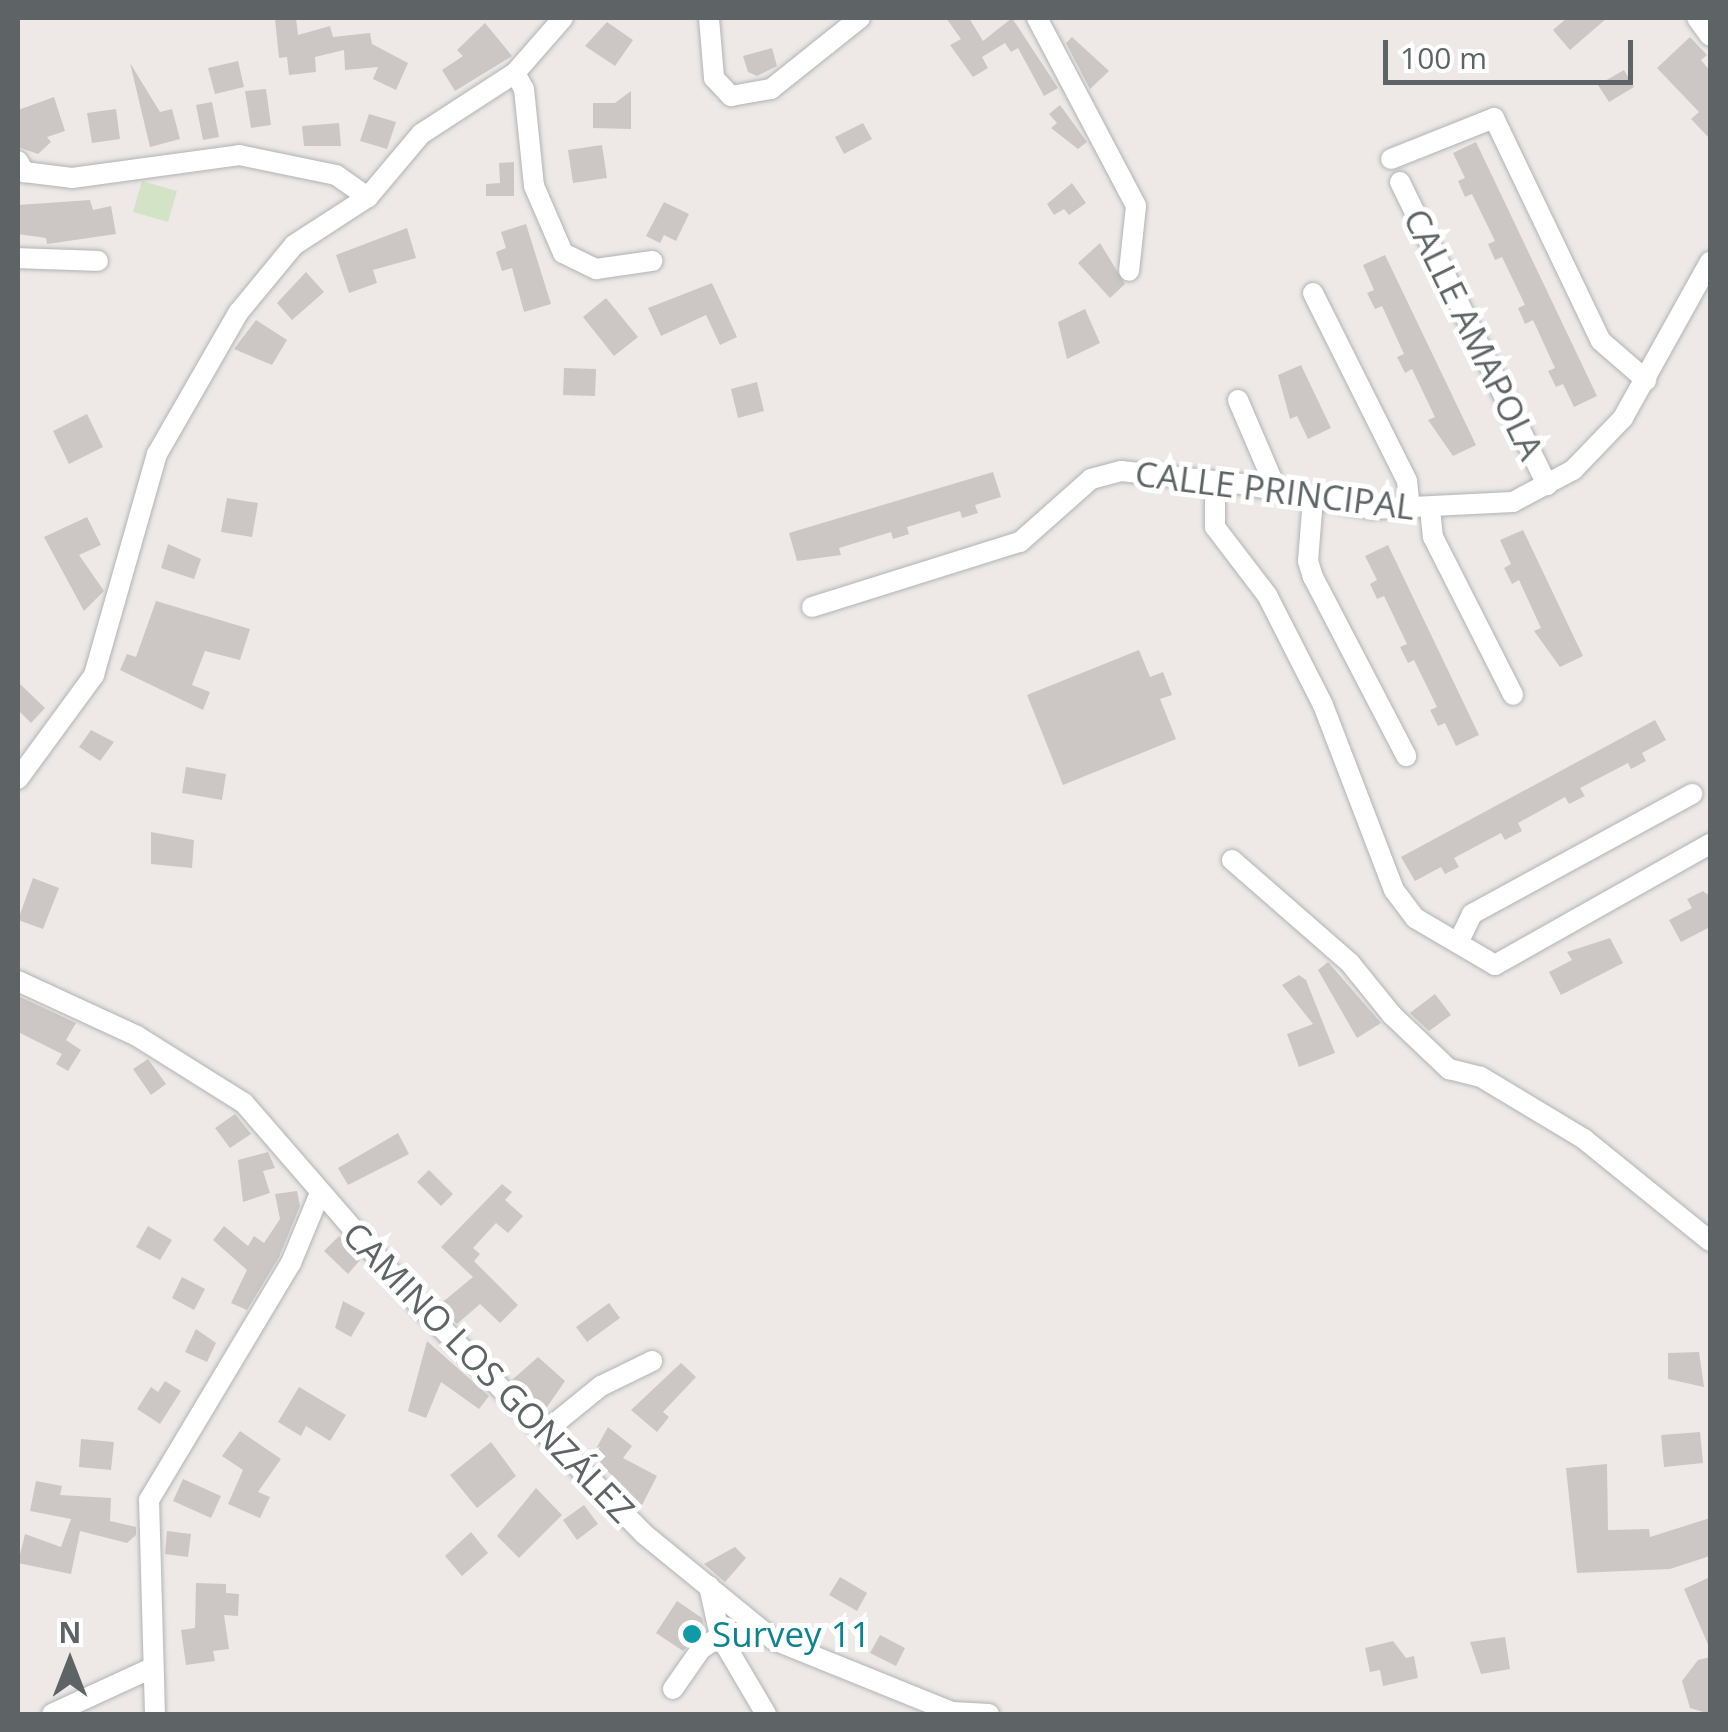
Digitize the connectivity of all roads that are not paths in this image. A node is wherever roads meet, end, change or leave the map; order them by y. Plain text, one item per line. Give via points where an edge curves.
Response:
1 (563, 18) edge
2 (709, 18) edge
3 (860, 18) edge
4 (1038, 18) edge
5 (1697, 18) edge
6 (1710, 36) edge
7 (515, 72) junction
8 (1390, 159) dead end
9 (18, 161) edge
10 (1400, 182) dead end
11 (368, 197) junction
12 (18, 258) edge
13 (652, 260) dead end
14 (98, 261) dead end
15 (1710, 262) edge
16 (1128, 271) dead end
17 (1312, 294) dead end
18 (1646, 380) junction
19 (1238, 400) dead end
20 (1215, 481) junction
21 (1547, 485) junction
22 (1276, 491) junction
23 (1313, 498) junction
24 (1420, 509) junction
25 (812, 607) dead end
26 (1513, 694) dead end
27 (1406, 756) dead end
28 (18, 779) edge
29 (1692, 794) dead end
30 (1710, 844) edge
31 (1232, 860) dead end
32 (1458, 943) junction
33 (18, 981) edge
34 (320, 1192) junction
35 (1710, 1241) edge
36 (652, 1362) dead end
37 (548, 1428) junction
38 (708, 1586) junction
39 (720, 1636) junction
40 (150, 1669) junction
41 (673, 1689) dead end
42 (52, 1714) edge
43 (155, 1714) edge
44 (766, 1714) edge
45 (989, 1714) edge

1 - 7 street
2 - 3 street via 714,78 731,96 771,90
4 - 16 street via 1136,206
5 - 6 street
7 - 11 street via 421,134
7 - 13 street via 524,90 534,186 563,253 596,269
8 - 18 street via 1494,118 1601,341
9 - 11 street via 24,172 72,178 239,155 336,176
10 - 21 street, CALLE AMAPOLA
11 - 28 street via 294,245 238,313 157,454 94,675
12 - 14 street
15 - 18 street, CALLE PRINCIPAL
17 - 24 street
18 - 21 street, CALLE PRINCIPAL via 1623,418 1573,470
19 - 22 street
20 - 22 street, CALLE PRINCIPAL
20 - 25 street, CALLE PRINCIPAL via 1121,471 1091,478 1020,542
20 - 32 street via 1215,528 1268,595 1323,706 1394,890 1415,918
21 - 24 street, CALLE PRINCIPAL via 1513,502
22 - 23 street, CALLE PRINCIPAL
23 - 24 street, CALLE PRINCIPAL
23 - 27 street via 1313,577
24 - 26 street
29 - 32 street via 1472,914
30 - 32 street via 1495,964
31 - 35 street via 1350,963 1449,1069 1481,1077 1584,1139
33 - 34 street, CAMINO LOS GONZÁLEZ via 137,1036 244,1103
34 - 37 street, CAMINO LOS GONZÁLEZ via 421,1307
34 - 40 street via 291,1263 149,1500
36 - 37 street via 602,1386
37 - 38 street, CAMINO LOS GONZÁLEZ via 644,1534
38 - 39 street
38 - 45 street, CAMINO LOS GONZÁLEZ via 774,1640 952,1712
39 - 41 street via 700,1649
39 - 44 street
40 - 42 street
40 - 43 street

